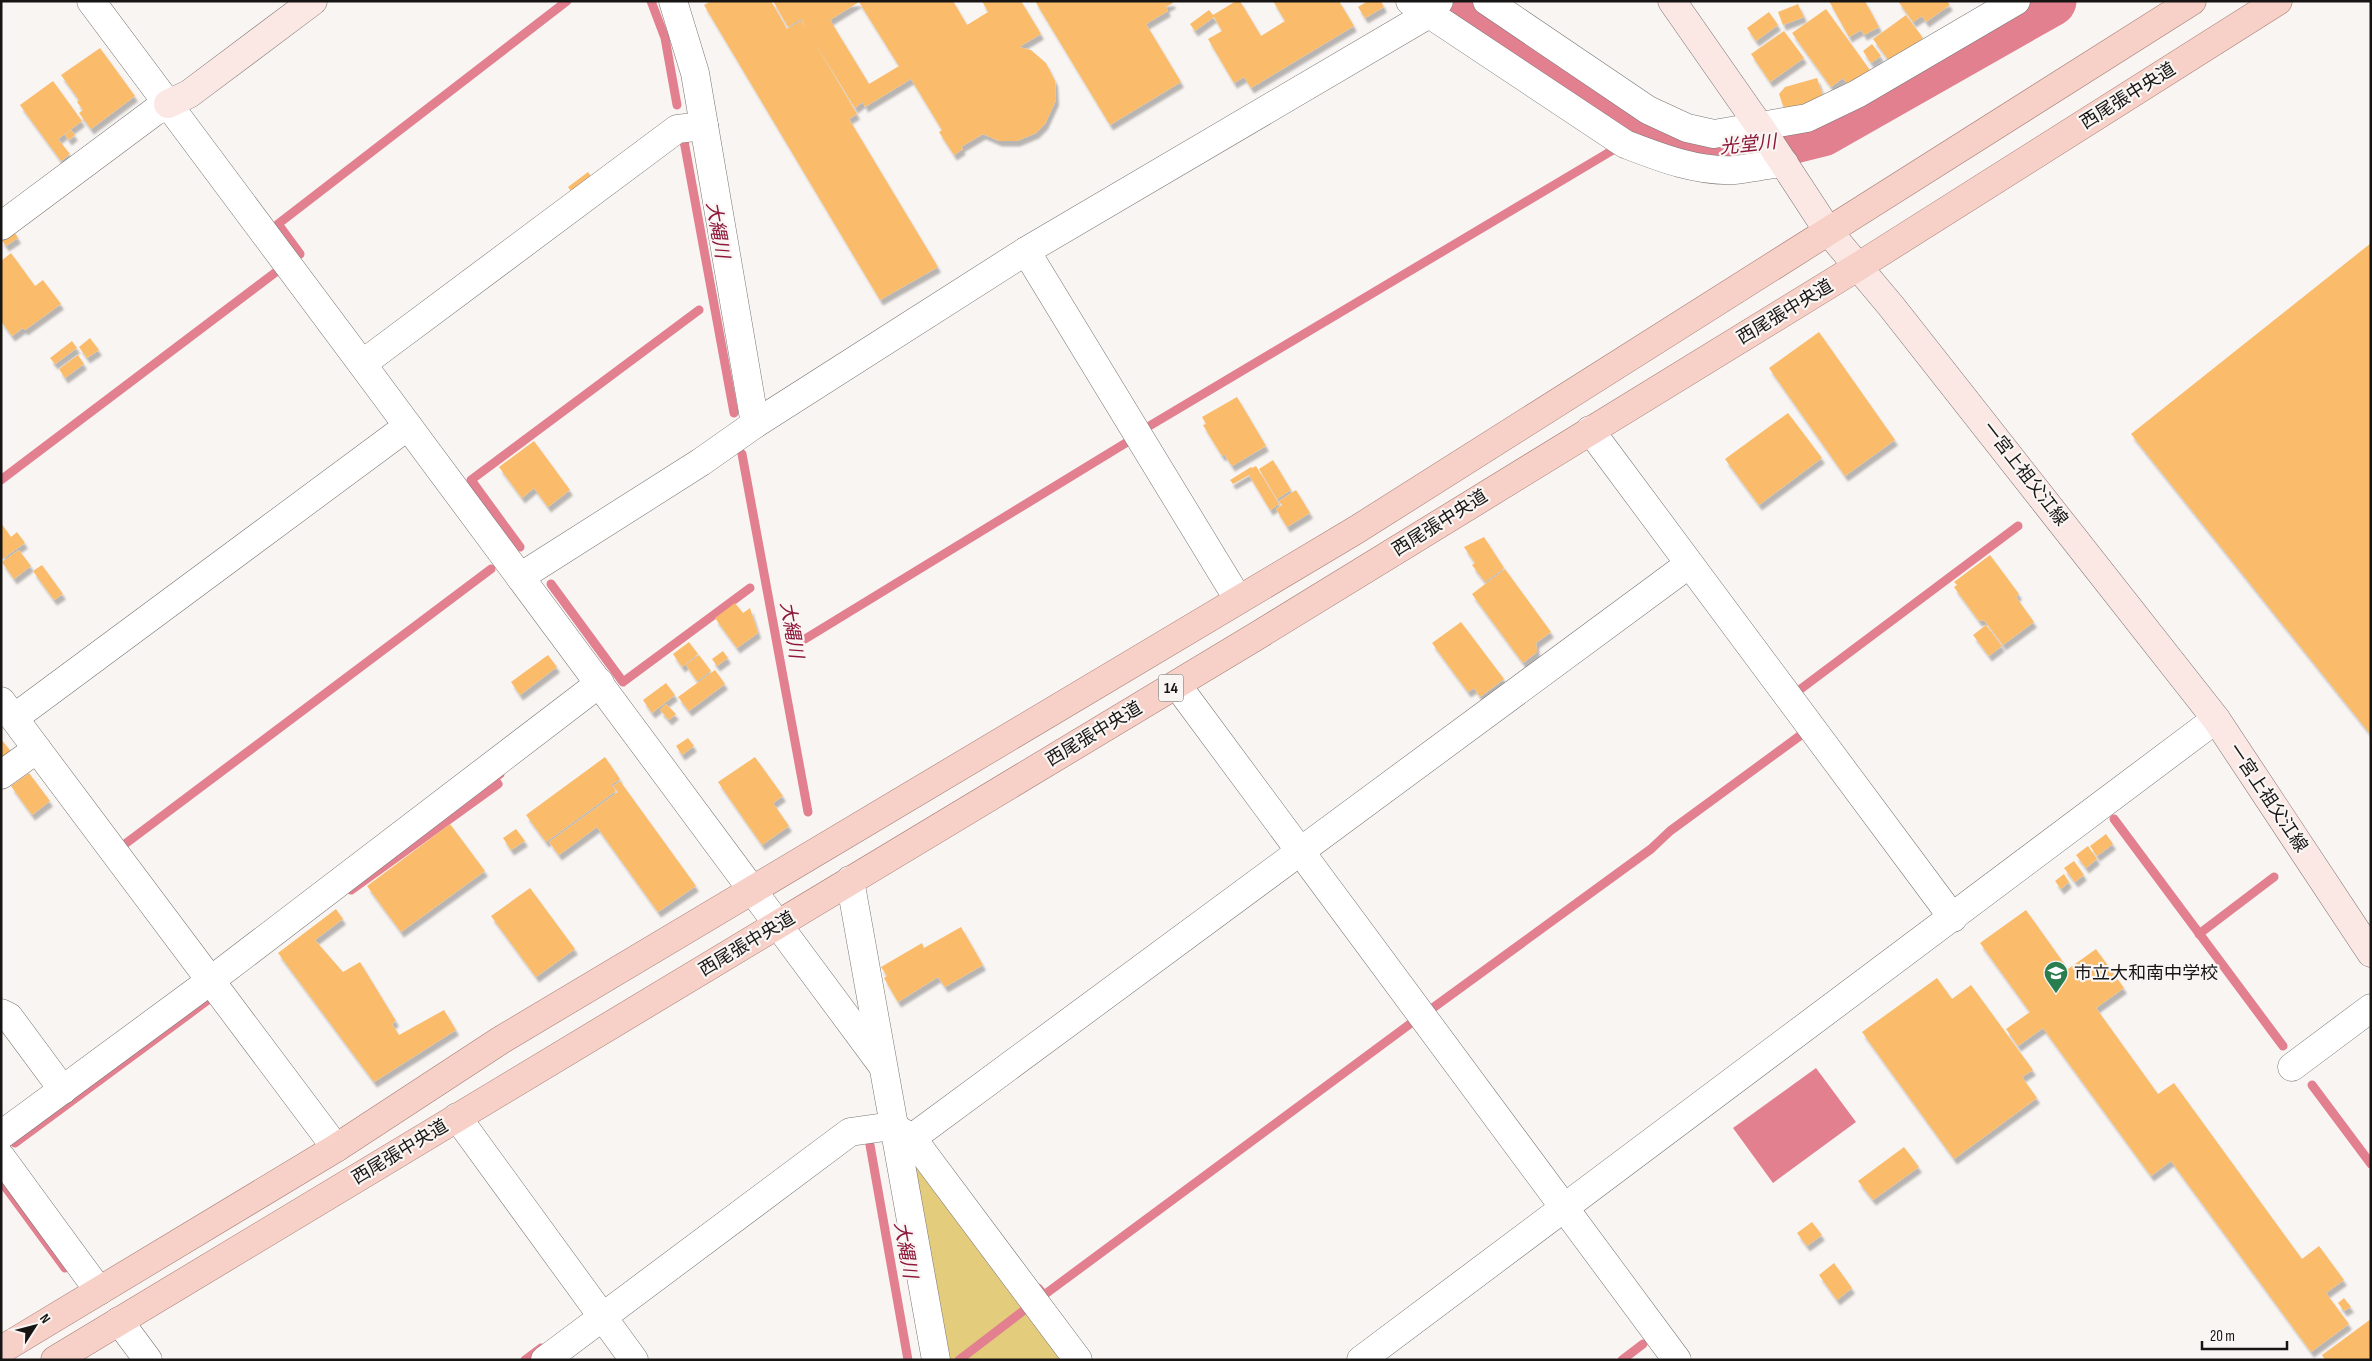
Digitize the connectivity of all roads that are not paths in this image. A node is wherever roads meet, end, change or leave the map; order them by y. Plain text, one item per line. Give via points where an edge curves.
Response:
1 (91, 1) edge
2 (314, 1) edge
3 (673, 1) edge
4 (1487, 1) edge
5 (1672, 1) edge
6 (2016, 1) edge
7 (2192, 1) edge
8 (2278, 1) edge
9 (1428, 6) edge
10 (168, 104) junction
11 (704, 126) junction
12 (1762, 130) junction
13 (1781, 160) junction
14 (1, 226) edge
15 (1828, 231) junction
16 (1026, 250) junction
17 (1859, 266) junction
18 (362, 364) junction
19 (756, 424) junction
20 (408, 426) junction
21 (1590, 430) junction
22 (1688, 565) junction
23 (520, 577) junction
24 (1238, 600) junction
25 (600, 683) junction
26 (1176, 685) junction
27 (8, 710) edge
28 (2216, 718) junction
29 (37, 749) junction
30 (1, 775) edge
31 (1300, 851) junction
32 (850, 880) junction
33 (752, 890) junction
34 (1953, 918) junction
35 (777, 926) junction
36 (2371, 952) edge
37 (210, 981) junction
38 (2371, 1008) edge
39 (1, 1013) edge
40 (882, 1065) junction
41 (2292, 1067) dead end
42 (63, 1090) junction
43 (457, 1117) junction
44 (902, 1132) junction
45 (1, 1135) edge
46 (336, 1148) junction
47 (1, 1157) edge
48 (1565, 1209) junction
49 (100, 1291) junction
50 (602, 1317) junction
51 (119, 1320) junction
52 (1, 1350) edge
53 (55, 1360) edge
54 (148, 1360) edge
55 (545, 1360) edge
56 (634, 1360) edge
57 (936, 1360) edge
58 (1078, 1360) edge
59 (1361, 1360) edge
60 (1677, 1360) edge

1 - 10 street
2 - 10 main road via 189,94
3 - 11 street via 695,73
4 - 12 street via 1648,110 1687,128 1714,134
5 - 12 main road, 一宮上祖父江線
6 - 12 street via 1857,94 1807,118
7 - 15 main road, 西尾張中央道 / 14
8 - 17 main road, 西尾張中央道 / 14
9 - 13 street via 1625,144 1656,156 1706,168 1732,170
9 - 16 street
10 - 14 street
10 - 18 street
11 - 18 street via 677,129
11 - 19 street
12 - 13 main road, 一宮上祖父江線
13 - 15 main road, 一宮上祖父江線
15 - 17 main road, 一宮上祖父江線
15 - 24 main road, 西尾張中央道 / 14 via 1356,530
16 - 19 street
16 - 24 street
17 - 21 main road, 西尾張中央道 / 14
17 - 28 main road, 一宮上祖父江線
18 - 20 street
19 - 23 street
20 - 23 street
20 - 27 street
21 - 22 street
21 - 26 main road, 西尾張中央道 / 14
22 - 31 street
22 - 34 street
23 - 25 street
24 - 33 main road, 西尾張中央道 / 14
25 - 33 street
25 - 37 street
26 - 31 street
26 - 32 main road, 西尾張中央道 / 14
27 - 29 street
28 - 34 street
28 - 36 main road, 一宮上祖父江線
29 - 30 street
29 - 37 street
31 - 44 street
31 - 48 street
32 - 35 main road, 西尾張中央道 / 14
32 - 40 street
33 - 35 street
33 - 46 main road, 西尾張中央道 / 14 via 502,1040
34 - 48 street
35 - 40 street
35 - 43 main road, 西尾張中央道 / 14
37 - 42 street
37 - 46 street
38 - 41 street
39 - 42 street via 9,1017
40 - 44 street
42 - 45 street
43 - 50 street
43 - 51 main road, 西尾張中央道 / 14
44 - 50 street via 850,1132
44 - 57 street
44 - 58 street
46 - 49 main road, 西尾張中央道 / 14
47 - 49 street
48 - 59 street
48 - 60 street
49 - 52 main road, 西尾張中央道 / 14
50 - 55 street
50 - 56 street
51 - 53 main road, 西尾張中央道 / 14
51 - 54 street

